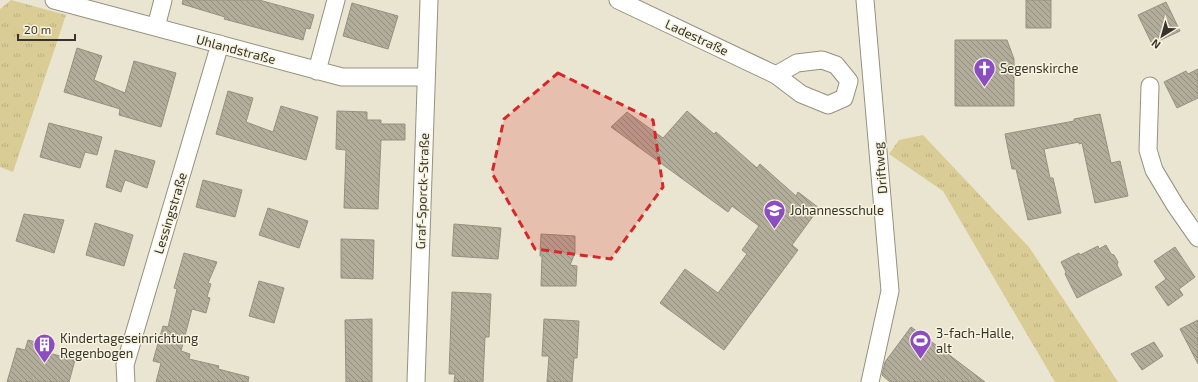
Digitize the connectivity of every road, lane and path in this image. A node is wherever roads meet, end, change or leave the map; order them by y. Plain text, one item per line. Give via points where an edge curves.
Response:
1 (54, 0) edge
2 (163, 0) edge
3 (336, 0) edge
4 (429, 0) edge
5 (618, 0) edge
6 (865, 0) edge
7 (156, 27) junction
8 (220, 44) junction
9 (317, 71) junction
10 (776, 75) junction
11 (426, 77) junction
12 (871, 78) junction
13 (849, 81) junction
14 (1150, 86) dead end
15 (1198, 238) edge
16 (126, 382) edge
17 (416, 382) edge
18 (870, 382) edge

1 - 7 street, Uhlandstraße
2 - 7 street
3 - 9 street
4 - 11 street, Graf-Sporck-Straße
5 - 10 street, Ladestraße
6 - 12 street, Driftweg
7 - 8 street, Uhlandstraße
8 - 9 street, Uhlandstraße
8 - 16 street, Lessingstraße via 125,365
9 - 11 street, Uhlandstraße via 342,77
10 - 13 street via 797,63 822,60 836,65
10 - 13 street, Ladestraße via 801,94 828,106 844,98
11 - 17 street, Graf-Sporck-Straße
12 - 13 street
12 - 18 street, Driftweg via 890,291
14 - 15 street via 1148,150 1154,170

